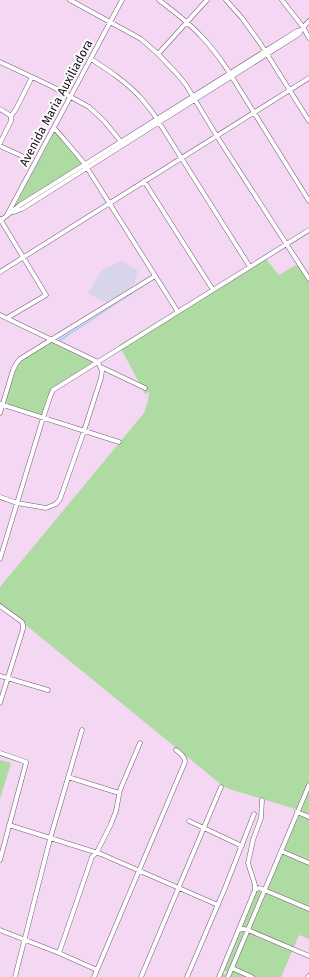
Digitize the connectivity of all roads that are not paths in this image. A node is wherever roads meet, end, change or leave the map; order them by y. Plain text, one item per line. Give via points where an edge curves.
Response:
1 (72, 0) edge
2 (122, 0) edge
3 (159, 0) edge
4 (207, 0) edge
5 (226, 0) edge
6 (282, 0) edge
7 (309, 20) edge
8 (111, 22) junction
9 (187, 23) junction
10 (302, 29) junction
11 (309, 38) edge
12 (266, 52) junction
13 (158, 54) junction
14 (91, 59) junction
15 (0, 62) edge
16 (231, 75) junction
17 (32, 77) junction
18 (309, 78) edge
19 (290, 90) junction
20 (70, 97) junction
21 (194, 98) junction
22 (0, 109) edge
23 (254, 112) junction
24 (11, 116) junction
25 (158, 121) junction
26 (309, 121) edge
27 (54, 128) junction
28 (217, 136) junction
29 (0, 143) edge
30 (123, 143) junction
31 (0, 146) edge
32 (22, 156) dead end
33 (181, 158) junction
34 (86, 166) junction
35 (144, 181) junction
36 (309, 201) edge
37 (109, 203) junction
38 (7, 216) junction
39 (0, 220) edge
40 (309, 230) edge
41 (287, 244) junction
42 (23, 258) junction
43 (250, 267) junction
44 (0, 272) edge
45 (155, 276) junction
46 (309, 279) edge
47 (213, 290) junction
48 (178, 312) junction
49 (0, 315) edge
50 (6, 318) junction
51 (0, 320) edge
52 (52, 339) junction
53 (98, 362) junction
54 (101, 367) junction
55 (145, 388) dead end
56 (1, 405) edge
57 (0, 413) edge
58 (43, 418) junction
59 (84, 431) junction
60 (119, 442) dead end
61 (0, 497) edge
62 (17, 503) junction
63 (0, 560) edge
64 (0, 606) edge
65 (0, 676) edge
66 (8, 678) junction
67 (48, 690) dead end
68 (0, 703) edge
69 (82, 730) dead end
70 (140, 744) dead end
71 (176, 750) dead end
72 (0, 753) edge
73 (68, 777) junction
74 (309, 785) edge
75 (221, 787) dead end
76 (119, 793) junction
77 (262, 800) dead end
78 (298, 812) junction
79 (254, 814) dead end
80 (309, 817) edge
81 (188, 821) dead end
82 (9, 825) junction
83 (203, 829) junction
84 (50, 837) junction
85 (242, 846) junction
86 (281, 851) junction
87 (97, 852) junction
88 (0, 860) edge
89 (309, 863) edge
90 (139, 870) junction
91 (179, 888) junction
92 (255, 890) junction
93 (264, 891) junction
94 (218, 905) junction
95 (309, 909) edge
96 (0, 930) edge
97 (239, 930) junction
98 (248, 930) junction
99 (25, 940) junction
100 (59, 953) junction
101 (309, 956) edge
102 (232, 968) junction
103 (97, 970) junction
104 (16, 977) edge
105 (94, 977) edge
106 (141, 977) edge
107 (187, 977) edge
108 (219, 977) edge
109 (228, 977) edge
110 (252, 977) edge

1 - 8 street
2 - 8 street, Avenida Maria Auxiliadora
3 - 9 street
4 - 9 street
5 - 12 street
6 - 10 street
7 - 10 street
8 - 13 street via 141,39
8 - 14 street, Avenida Maria Auxiliadora
9 - 13 street
9 - 16 street via 213,49
10 - 11 street
10 - 12 street
12 - 16 street
12 - 19 street
13 - 21 street via 178,75
14 - 20 street, Avenida Maria Auxiliadora
14 - 25 street via 125,82
15 - 17 street
16 - 21 street
16 - 23 street
17 - 20 street
17 - 24 street
18 - 19 street
19 - 23 street
19 - 26 street
20 - 27 street, Avenida Maria Auxiliadora
20 - 30 street via 96,113
21 - 25 street
21 - 28 street
22 - 24 street
23 - 28 street
23 - 36 street
24 - 29 street
25 - 30 street
25 - 33 street
27 - 34 street
27 - 38 street, Avenida Maria Auxiliadora
28 - 33 street
28 - 41 street
30 - 34 street
31 - 32 street
33 - 35 street
33 - 43 street
34 - 37 street
34 - 38 street
35 - 37 street
35 - 47 street
37 - 42 street
37 - 45 street
38 - 39 street
39 - 42 street
40 - 41 street
41 - 43 street
41 - 46 street
42 - 44 street
42 - 50 street via 46,295
43 - 47 street
45 - 48 street
45 - 52 street
47 - 48 street
48 - 53 street
49 - 50 street
50 - 51 street
50 - 52 street
52 - 53 street
52 - 56 street via 16,364
53 - 54 street
53 - 58 street via 53,390
54 - 55 street
54 - 59 street via 101,378
56 - 57 street
56 - 58 street
58 - 59 street
58 - 62 street
59 - 60 street
59 - 62 street via 56,504 46,508
61 - 62 street
62 - 63 street
64 - 66 street via 23,625
65 - 66 street
66 - 67 street
66 - 68 street
69 - 73 street
70 - 76 street
71 - 90 street via 185,762
72 - 82 street via 26,762
73 - 76 street
73 - 84 street
74 - 78 street
75 - 83 street
76 - 87 street via 114,817
77 - 92 street via 261,818 248,863
78 - 80 street
78 - 86 street
79 - 85 street
81 - 83 street
82 - 84 street
82 - 88 street
83 - 85 street
83 - 91 street
84 - 87 street
84 - 99 street
85 - 94 street
86 - 89 street
86 - 93 street
87 - 90 street
87 - 100 street via 92,857
90 - 91 street
90 - 103 street
91 - 94 street
91 - 106 street
92 - 93 street via 259,888
92 - 97 street
93 - 95 street
93 - 98 street
94 - 107 street
96 - 99 street
97 - 98 street
97 - 108 street
98 - 101 street
98 - 102 street
99 - 100 street
99 - 104 street
100 - 103 street
102 - 109 street
102 - 110 street
103 - 105 street

